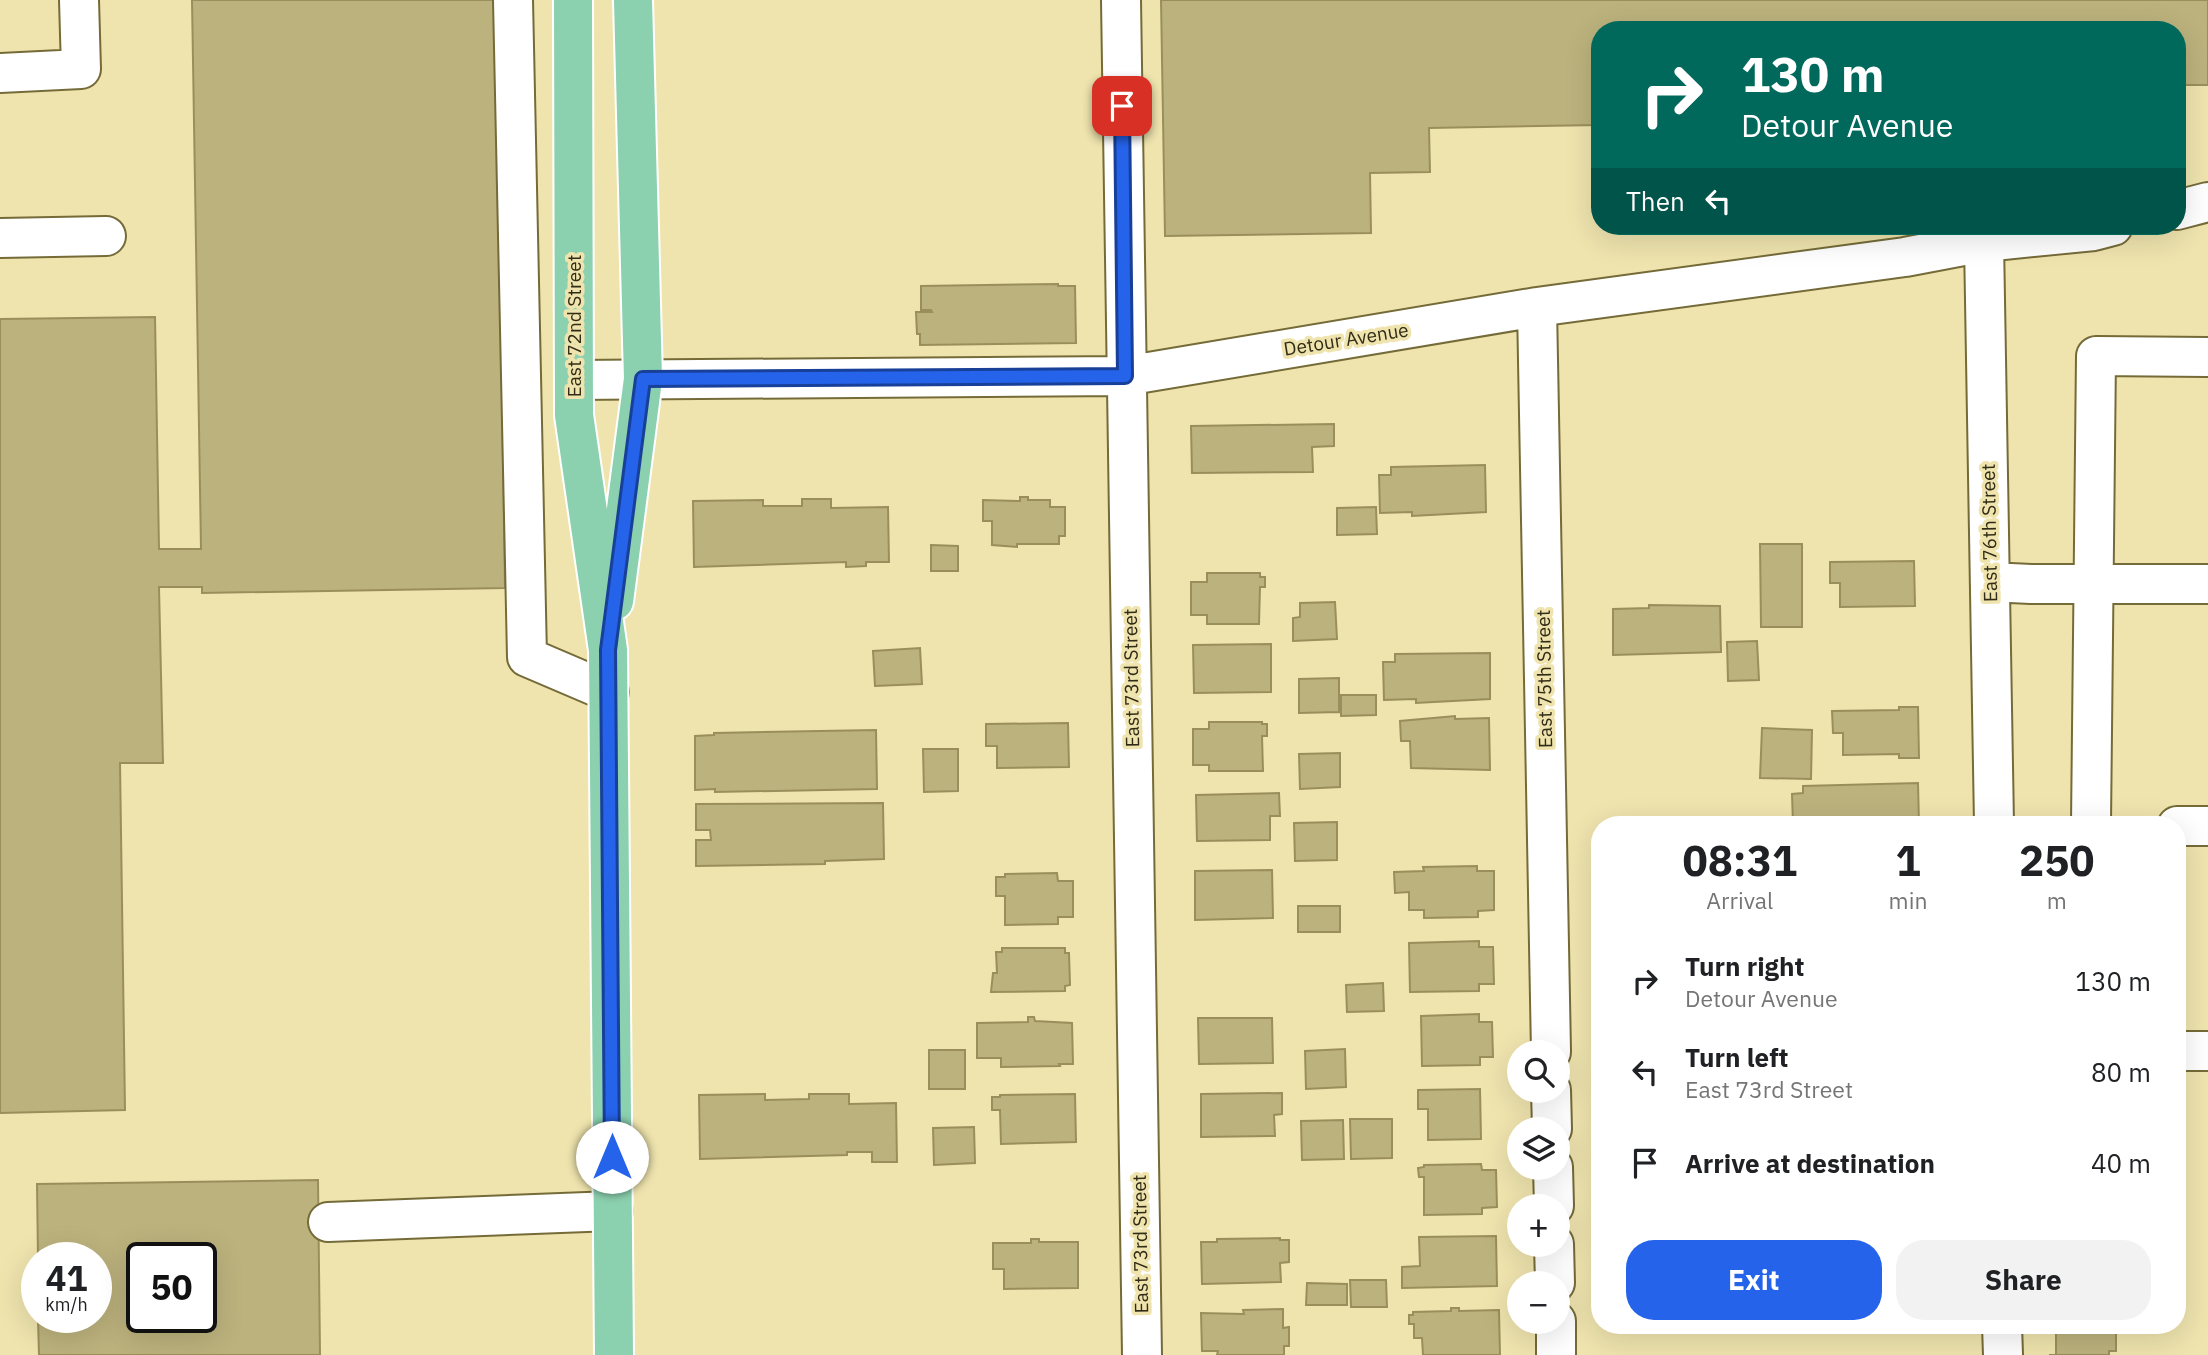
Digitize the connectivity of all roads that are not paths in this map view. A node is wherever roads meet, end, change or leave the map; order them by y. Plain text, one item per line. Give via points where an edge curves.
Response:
1 (79, 0) edge
2 (513, 0) edge
3 (573, 0) edge
4 (633, 0) edge
5 (1121, 0) edge
6 (0, 73) edge
7 (2208, 202) edge
8 (2186, 208) edge
9 (2054, 235) edge
10 (106, 236) dead end
11 (0, 239) edge
12 (1984, 242) junction
13 (1537, 307) junction
14 (2208, 357) edge
15 (1125, 376) junction
16 (643, 379) junction
17 (574, 380) junction
18 (1990, 582) junction
19 (2094, 584) junction
20 (2208, 584) edge
21 (608, 650) junction
22 (609, 692) junction
23 (1994, 816) edge
24 (2091, 816) edge
25 (2186, 826) edge
26 (2208, 826) edge
27 (1551, 1040) edge
28 (2186, 1051) edge
29 (2208, 1051) edge
30 (613, 1211) junction
31 (328, 1222) dead end
32 (1556, 1334) edge
33 (2003, 1334) edge
34 (614, 1355) edge
35 (1142, 1355) edge
36 (1556, 1355) edge
37 (2003, 1355) edge

1 - 6 street via 81,69
2 - 22 street via 527,657
3 - 17 main road, East 72nd Street
4 - 16 main road, East 72nd Street
5 - 15 street, East 73rd Street
7 - 8 street
9 - 12 street, Detour Avenue
10 - 11 street
12 - 13 street, Detour Avenue
12 - 18 street, East 76th Street
13 - 15 street, Detour Avenue
13 - 27 street, East 75th Street
14 - 19 street via 2096,356
15 - 16 street, Detour Avenue
15 - 35 street, East 73rd Street
16 - 17 street, Detour Avenue
16 - 21 main road, East 72nd Street
17 - 21 main road, East 72nd Street via 574,415
18 - 19 street
18 - 23 street, East 76th Street
19 - 20 street
19 - 24 street
21 - 22 main road, East 72nd Street
22 - 30 main road, East 72nd Street
25 - 26 street
28 - 29 street
30 - 31 street
30 - 34 main road, East 72nd Street
32 - 36 street
33 - 37 street

